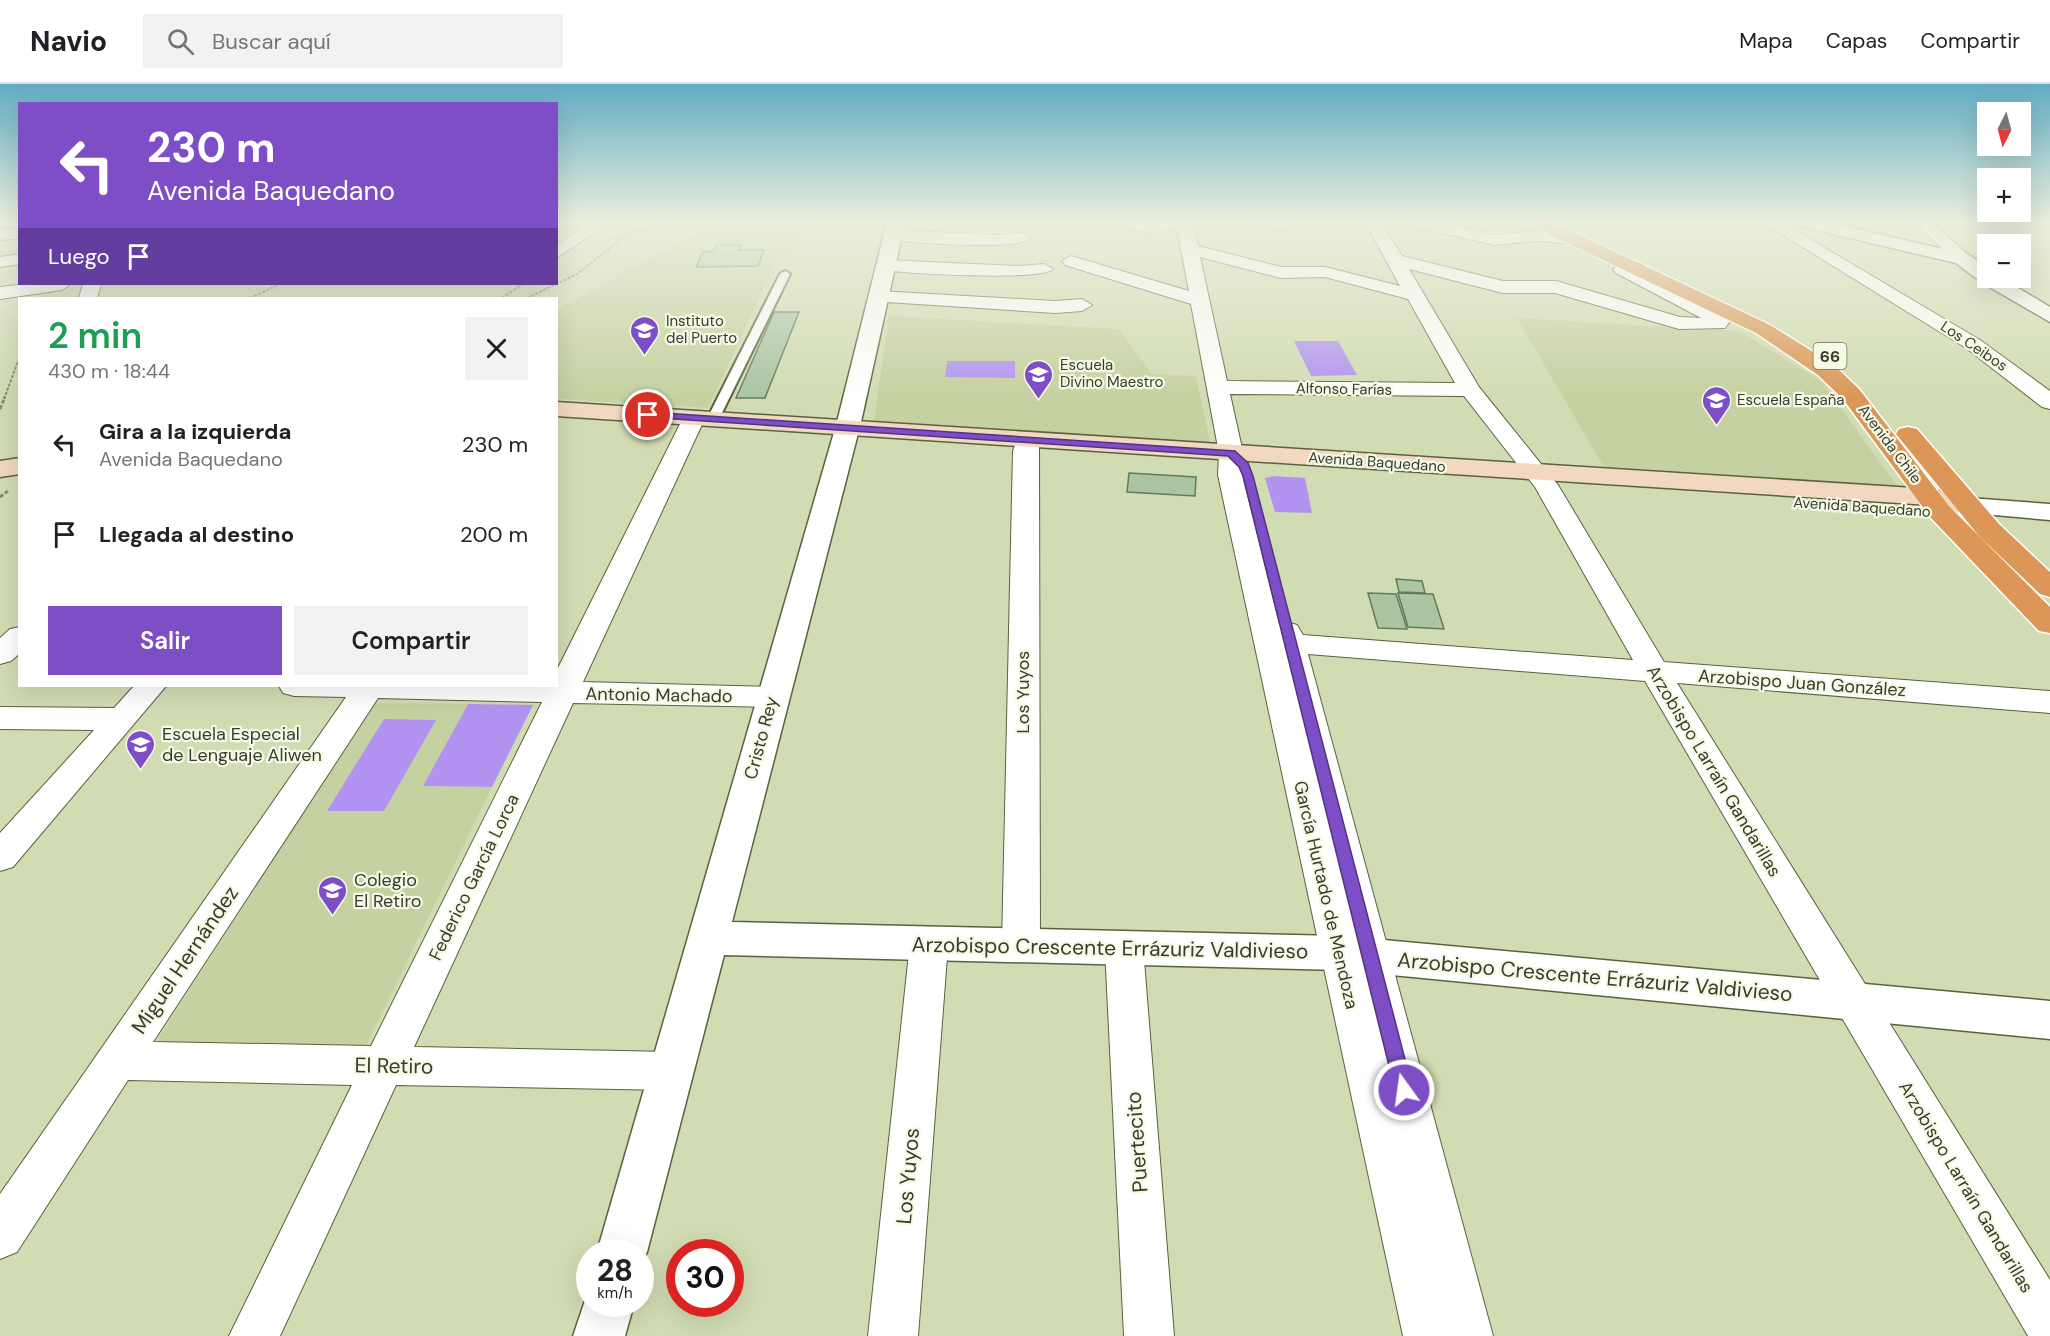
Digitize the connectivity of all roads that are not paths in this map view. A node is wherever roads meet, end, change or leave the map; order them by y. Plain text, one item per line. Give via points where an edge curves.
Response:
1 (781, 280) edge
2 (882, 280) edge
3 (1135, 280) edge
4 (1196, 280) edge
5 (1358, 280) edge
6 (1407, 280) edge
7 (1477, 280) edge
8 (1644, 280) edge
9 (1660, 280) edge
10 (1682, 280) edge
11 (1867, 280) edge
12 (54, 285) edge
13 (2005, 288) edge
14 (0, 292) edge
15 (1415, 295) junction
16 (878, 297) junction
17 (1200, 300) junction
18 (1082, 305) dead end
19 (2050, 316) edge
20 (1218, 387) junction
21 (1470, 390) junction
22 (2050, 402) edge
23 (558, 409) edge
24 (558, 420) edge
25 (699, 422) junction
26 (845, 434) junction
27 (1026, 445) junction
28 (18, 452) edge
29 (0, 455) edge
30 (1235, 461) junction
31 (18, 466) edge
32 (0, 469) edge
33 (1542, 479) junction
34 (1935, 505) junction
35 (1969, 506) junction
36 (2050, 512) edge
37 (2050, 588) edge
38 (2050, 624) edge
39 (18, 638) edge
40 (1279, 643) junction
41 (0, 654) edge
42 (1654, 671) junction
43 (150, 687) edge
44 (368, 687) edge
45 (401, 687) edge
46 (563, 692) junction
47 (772, 697) junction
48 (2050, 702) edge
49 (0, 718) edge
50 (122, 719) junction
51 (0, 857) edge
52 (707, 938) junction
53 (929, 944) junction
54 (1021, 945) junction
55 (1124, 948) junction
56 (1354, 955) junction
57 (1852, 1001) junction
58 (2050, 1020) edge
59 (117, 1061) junction
60 (384, 1066) junction
61 (671, 1071) junction
62 (0, 1235) edge
63 (626, 1239) edge
64 (604, 1317) edge
65 (2050, 1326) edge
66 (254, 1336) edge
67 (599, 1336) edge
68 (893, 1336) edge
69 (1149, 1336) edge
70 (1428, 1336) edge
71 (1468, 1336) edge

1 - 25 lane
2 - 16 street, Cristo Rey
3 - 17 street
4 - 17 street, García Hurtado de Mendoza
5 - 15 street
6 - 15 street, Arzobispo Larraín Gandarillas
7 - 8 street via 1503,287 1556,287 1679,323 1718,324 1721,320
9 - 34 highway, Avenida Chile / 66 via 1763,329 1826,370 1851,394
10 - 35 highway, Avenida Chile / 66 via 1780,326 1821,350 1865,384
11 - 22 street, Los Ceibos via 1973,344
12 - 14 street
13 - 19 street
15 - 21 street, Arzobispo Larraín Gandarillas
16 - 18 street via 1055,307
16 - 26 street, Cristo Rey
17 - 20 street, García Hurtado de Mendoza
20 - 21 street, Alfonso Farías
20 - 30 street, García Hurtado de Mendoza
21 - 33 street, Arzobispo Larraín Gandarillas
23 - 25 main road, Avenida Baquedano
24 - 25 main road, Avenida Baquedano
25 - 26 main road, Avenida Baquedano
25 - 46 street, Federico García Lorca
26 - 27 main road, Avenida Baquedano
26 - 47 street, Cristo Rey
27 - 30 main road, Avenida Baquedano
27 - 54 street, Los Yuyos
28 - 29 main road
30 - 33 main road, Avenida Baquedano
30 - 40 street, García Hurtado de Mendoza
31 - 32 main road
33 - 34 main road, Avenida Baquedano
33 - 42 street, Arzobispo Larraín Gandarillas
34 - 35 main road, Avenida Baquedano
34 - 38 highway, Avenida Chile / 66
35 - 36 street
35 - 37 highway, Avenida Chile / 66
39 - 41 street
40 - 42 street, Arzobispo Juan González
40 - 56 street, García Hurtado de Mendoza
42 - 48 street, Arzobispo Juan González
42 - 57 street, Arzobispo Larraín Gandarillas
43 - 50 street
44 - 59 street, Miguel Hernández
45 - 46 street, Antonio Machado
46 - 47 street, Antonio Machado
46 - 60 street, Federico García Lorca
47 - 52 street, Cristo Rey
49 - 50 street
50 - 51 street
52 - 53 street, Arzobispo Crescente Errázuriz Valdivieso
52 - 61 street, Cristo Rey
53 - 54 street, Arzobispo Crescente Errázuriz Valdivieso
53 - 68 street, Los Yuyos
54 - 55 street, Arzobispo Crescente Errázuriz Valdivieso
55 - 56 street, Arzobispo Crescente Errázuriz Valdivieso
55 - 69 street, Puertecito
56 - 57 street, Arzobispo Crescente Errázuriz Valdivieso
56 - 70 street, García Hurtado de Mendoza
56 - 71 street, García Hurtado de Mendoza
57 - 58 street, Arzobispo Crescente Errázuriz Valdivieso
57 - 65 street, Arzobispo Larraín Gandarillas
59 - 60 street, El Retiro
59 - 62 street, Miguel Hernández
60 - 61 street, El Retiro
60 - 66 street, Federico García Lorca
61 - 63 street, Cristo Rey
64 - 67 street

